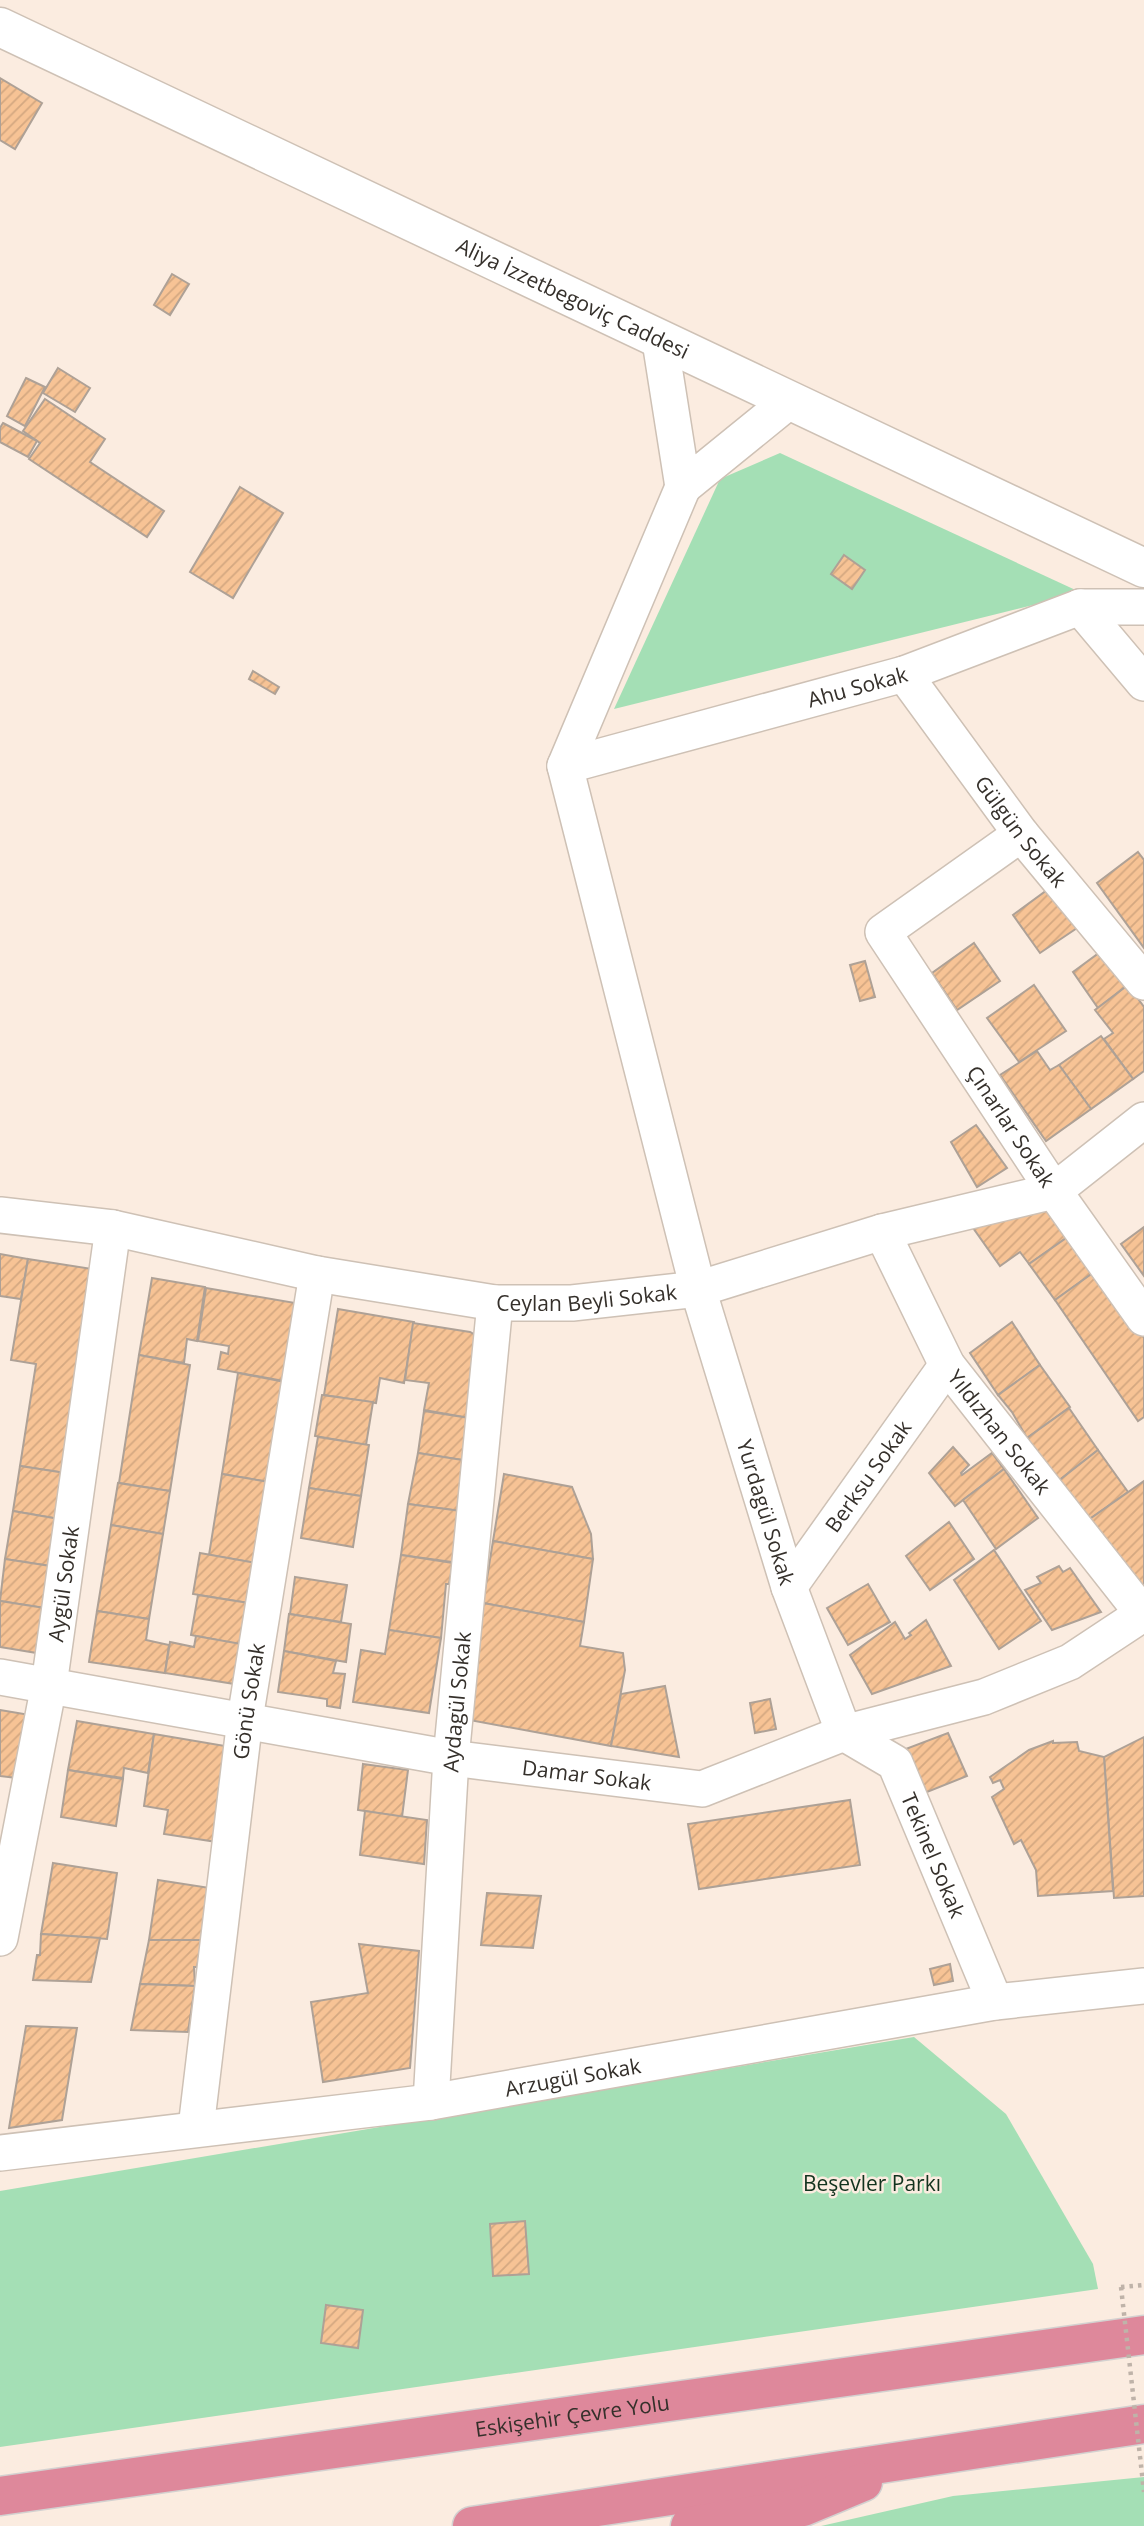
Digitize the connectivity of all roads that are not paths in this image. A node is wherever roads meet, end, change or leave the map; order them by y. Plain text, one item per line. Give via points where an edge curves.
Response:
1 (0, 27) edge
2 (660, 341) junction
3 (789, 401) junction
4 (683, 487) junction
5 (1144, 568) edge
6 (1080, 607) junction
7 (1144, 607) edge
8 (904, 674) junction
9 (1144, 683) edge
10 (565, 766) junction
11 (1021, 834) junction
12 (1144, 982) edge
13 (1144, 1120) edge
14 (1054, 1191) junction
15 (0, 1215) edge
16 (113, 1228) junction
17 (882, 1232) junction
18 (317, 1274) junction
19 (698, 1289) junction
20 (495, 1303) junction
21 (1144, 1318) edge
22 (947, 1365) junction
23 (789, 1587) junction
24 (1143, 1613) edge
25 (0, 1677) edge
26 (50, 1685) junction
27 (245, 1719) junction
28 (844, 1733) junction
29 (451, 1758) junction
30 (0, 1937) edge
31 (1144, 1986) edge
32 (995, 2002) junction
33 (431, 2102) junction
34 (196, 2128) junction
35 (0, 2153) edge
36 (1144, 2335) edge
37 (1144, 2424) edge
38 (922, 2458) junction
39 (0, 2496) edge
40 (472, 2526) edge
41 (690, 2526) edge

1 - 2 street, Aliya İzzetbegoviç Caddesi
2 - 3 street, Aliya İzzetbegoviç Caddesi
2 - 4 street
3 - 4 street
3 - 5 street, Aliya İzzetbegoviç Caddesi
4 - 10 street
6 - 7 street, Ahu Sokak
6 - 8 street, Ahu Sokak
6 - 9 street
8 - 10 street, Ahu Sokak
8 - 11 street, Gülgün Sokak
10 - 19 street, Yurdagül Sokak
11 - 12 street, Gülgün Sokak
11 - 14 street, Çınarlar Sokak via 883,932
13 - 14 street, Ceylan Beyli Sokak
14 - 17 street, Ceylan Beyli Sokak
14 - 21 street, Çınarlar Sokak
15 - 16 street, Ceylan Beyli Sokak
16 - 18 street, Ceylan Beyli Sokak
16 - 26 street, Aygül Sokak
17 - 19 street, Ceylan Beyli Sokak
17 - 22 street, Yıldızhan Sokak
18 - 20 street, Ceylan Beyli Sokak
18 - 27 street, Gönü Sokak
19 - 20 street, Ceylan Beyli Sokak via 572,1303
19 - 23 street, Yurdagül Sokak
20 - 29 street, Aydagül Sokak
22 - 23 street, Berksu Sokak
22 - 24 street, Yıldızhan Sokak
23 - 28 street, Yurdagül Sokak
24 - 28 street, Damar Sokak via 1070,1662 984,1697
25 - 26 street, Damar Sokak
26 - 27 street, Damar Sokak
26 - 30 street, Aygül Sokak
27 - 29 street, Damar Sokak
27 - 34 street, Gönü Sokak
28 - 29 street, Damar Sokak via 702,1789
28 - 32 street, Tekinel Sokak via 895,1763
29 - 33 street, Aydagül Sokak
31 - 32 street, Arzugül Sokak
32 - 33 street, Arzugül Sokak
33 - 34 street, Arzugül Sokak
34 - 35 street, Arzugül Sokak
36 - 39 highway, Eskişehir Çevre Yolu
37 - 38 highway
38 - 40 highway
38 - 41 highway via 803,2507

